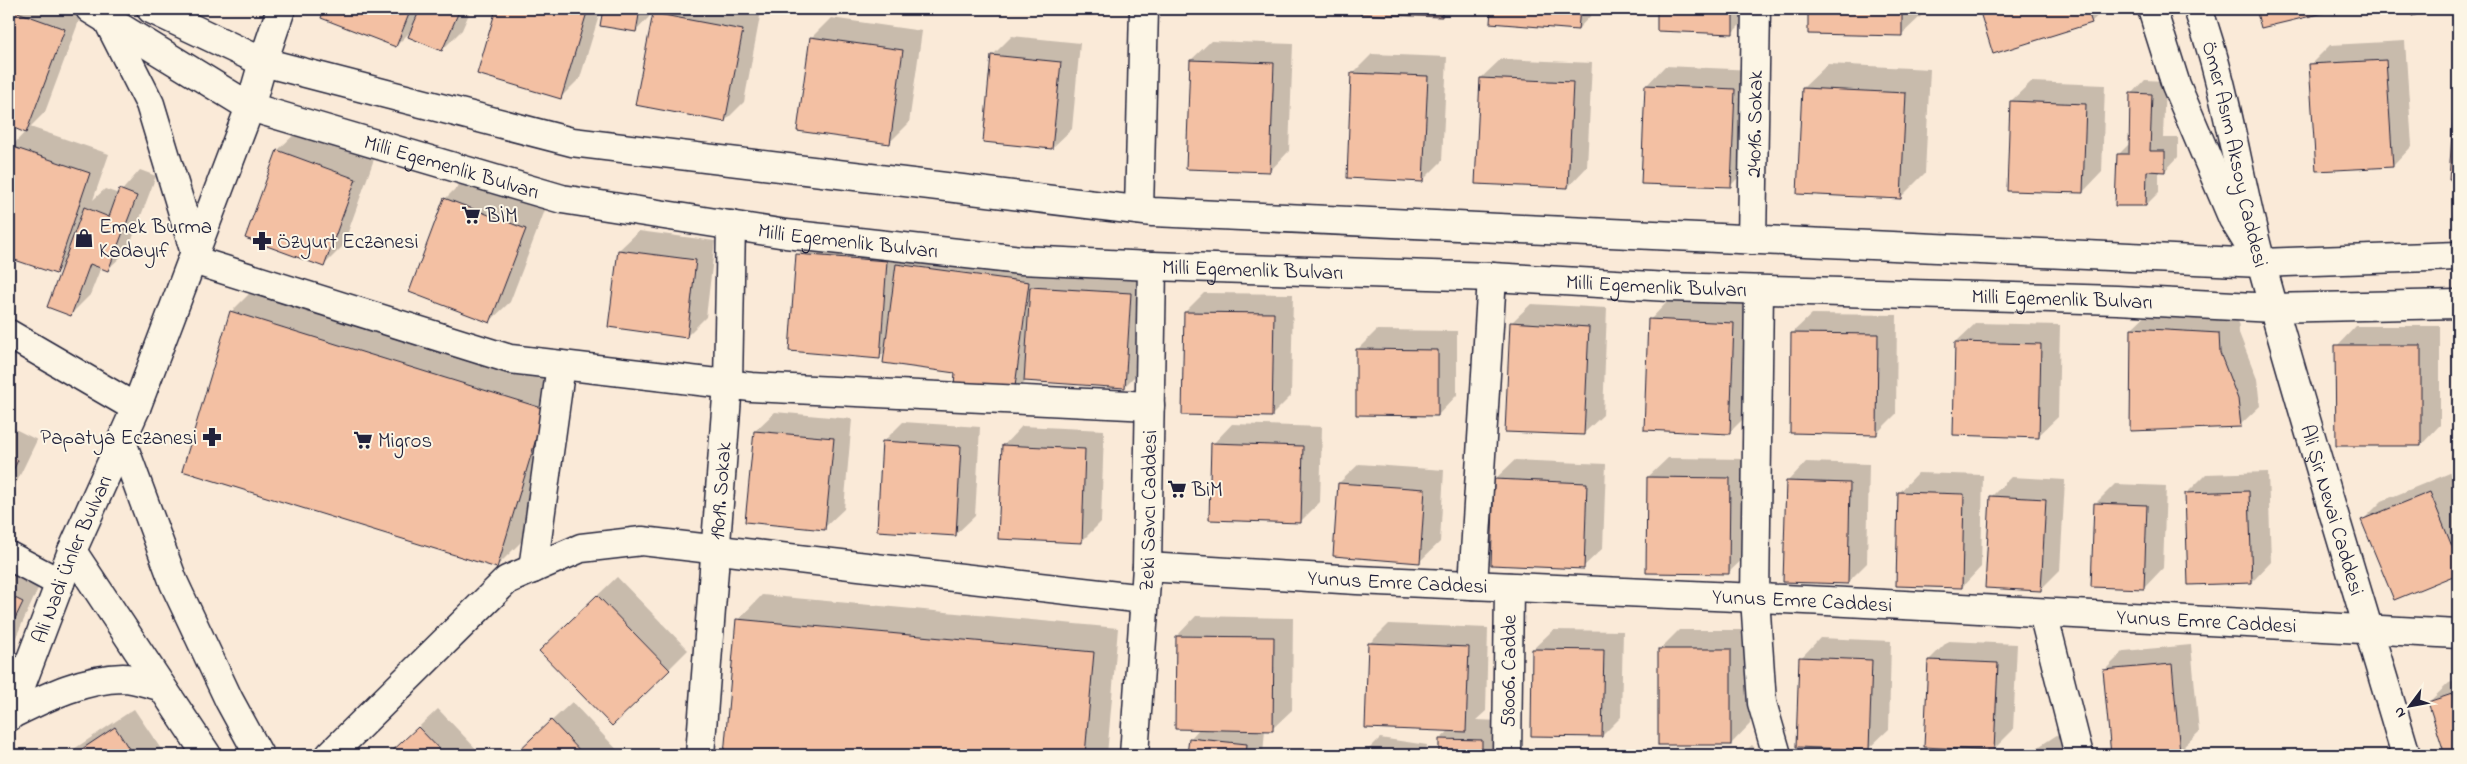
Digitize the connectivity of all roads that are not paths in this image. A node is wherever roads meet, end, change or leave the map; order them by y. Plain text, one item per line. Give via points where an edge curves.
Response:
1 (151, 9) edge
2 (282, 9) edge
3 (1144, 9) edge
4 (1756, 9) edge
5 (2152, 9) edge
6 (2198, 9) edge
7 (98, 14) edge
8 (263, 62) junction
9 (250, 107) junction
10 (1138, 210) junction
11 (731, 225) junction
12 (1752, 240) junction
13 (194, 256) junction
14 (2458, 256) edge
15 (2261, 263) junction
16 (1152, 266) junction
17 (1492, 277) junction
18 (1759, 290) junction
19 (2458, 304) edge
20 (2274, 308) junction
21 (9, 334) edge
22 (561, 365) junction
23 (728, 384) junction
24 (1150, 406) junction
25 (136, 408) junction
26 (122, 442) junction
27 (714, 549) junction
28 (72, 551) junction
29 (9, 556) edge
30 (1147, 567) junction
31 (533, 569) junction
32 (60, 584) junction
33 (1473, 585) junction
34 (1509, 587) junction
35 (1755, 598) junction
36 (1144, 599) junction
37 (2043, 613) junction
38 (2369, 630) junction
39 (2458, 634) edge
40 (161, 686) junction
41 (10, 716) edge
42 (206, 755) edge
43 (259, 755) edge
44 (330, 755) edge
45 (700, 755) edge
46 (1134, 755) edge
47 (1507, 755) edge
48 (1776, 755) edge
49 (2079, 755) edge
50 (2406, 755) edge

1 - 8 street, Milli Egemenlik Bulvarı
2 - 8 street, Ali Nadi Ünler Bulvarı
3 - 10 street
4 - 12 street, 24016. Sokak
5 - 15 street, Ömer Asım Aksoy Caddesi via 2176,85 2233,219
6 - 15 street, Ömer Asım Aksoy Caddesi via 2225,102
7 - 9 street, Milli Egemenlik Bulvarı
7 - 13 street via 150,104
8 - 9 street, Ali Nadi Ünler Bulvarı
8 - 10 street, Milli Egemenlik Bulvarı via 572,142
9 - 11 street, Milli Egemenlik Bulvarı via 562,198
9 - 13 street, Ali Nadi Ünler Bulvarı
10 - 12 street, Milli Egemenlik Bulvarı
11 - 16 street, Milli Egemenlik Bulvarı via 1021,260
11 - 23 street, 19019. Sokak
12 - 15 street, Milli Egemenlik Bulvarı
13 - 22 street via 510,359
13 - 25 street, Ali Nadi Ünler Bulvarı
14 - 15 street, Milli Egemenlik Bulvarı
15 - 20 street, Ali Şir Nevai Caddesi
16 - 17 street, Milli Egemenlik Bulvarı
16 - 24 street, Zeki Savcı Caddesi
17 - 18 street, Milli Egemenlik Bulvarı
17 - 33 street
18 - 20 street, Milli Egemenlik Bulvarı via 2117,300
18 - 35 street
19 - 20 street, Milli Egemenlik Bulvarı
20 - 38 street, Ali Şir Nevai Caddesi
21 - 25 street
22 - 23 street
22 - 31 street
23 - 24 street
23 - 27 street, 19019. Sokak
24 - 30 street, Zeki Savcı Caddesi
25 - 26 street, Ali Nadi Ünler Bulvarı
26 - 28 street, Ali Nadi Ünler Bulvarı
26 - 43 street via 174,583 229,700
27 - 31 street via 642,542 616,544 581,548
27 - 36 street
27 - 45 street, 19019. Sokak
28 - 32 street, Ali Nadi Ünler Bulvarı
28 - 40 street
29 - 32 street
30 - 33 street, Yunus Emre Caddesi
30 - 36 street, Zeki Savcı Caddesi
31 - 44 street via 507,580
32 - 41 street, Ali Nadi Ünler Bulvarı
33 - 34 street, Yunus Emre Caddesi
34 - 35 street, Yunus Emre Caddesi
34 - 47 street, 58006. Cadde
35 - 37 street, Yunus Emre Caddesi
35 - 48 street via 1762,703
36 - 46 street, Zeki Savcı Caddesi
37 - 38 street, Yunus Emre Caddesi
37 - 49 street
38 - 39 street, Yunus Emre Caddesi
38 - 50 street, Ali Şir Nevai Caddesi
40 - 41 street via 125,678 88,682 64,689
40 - 42 street

